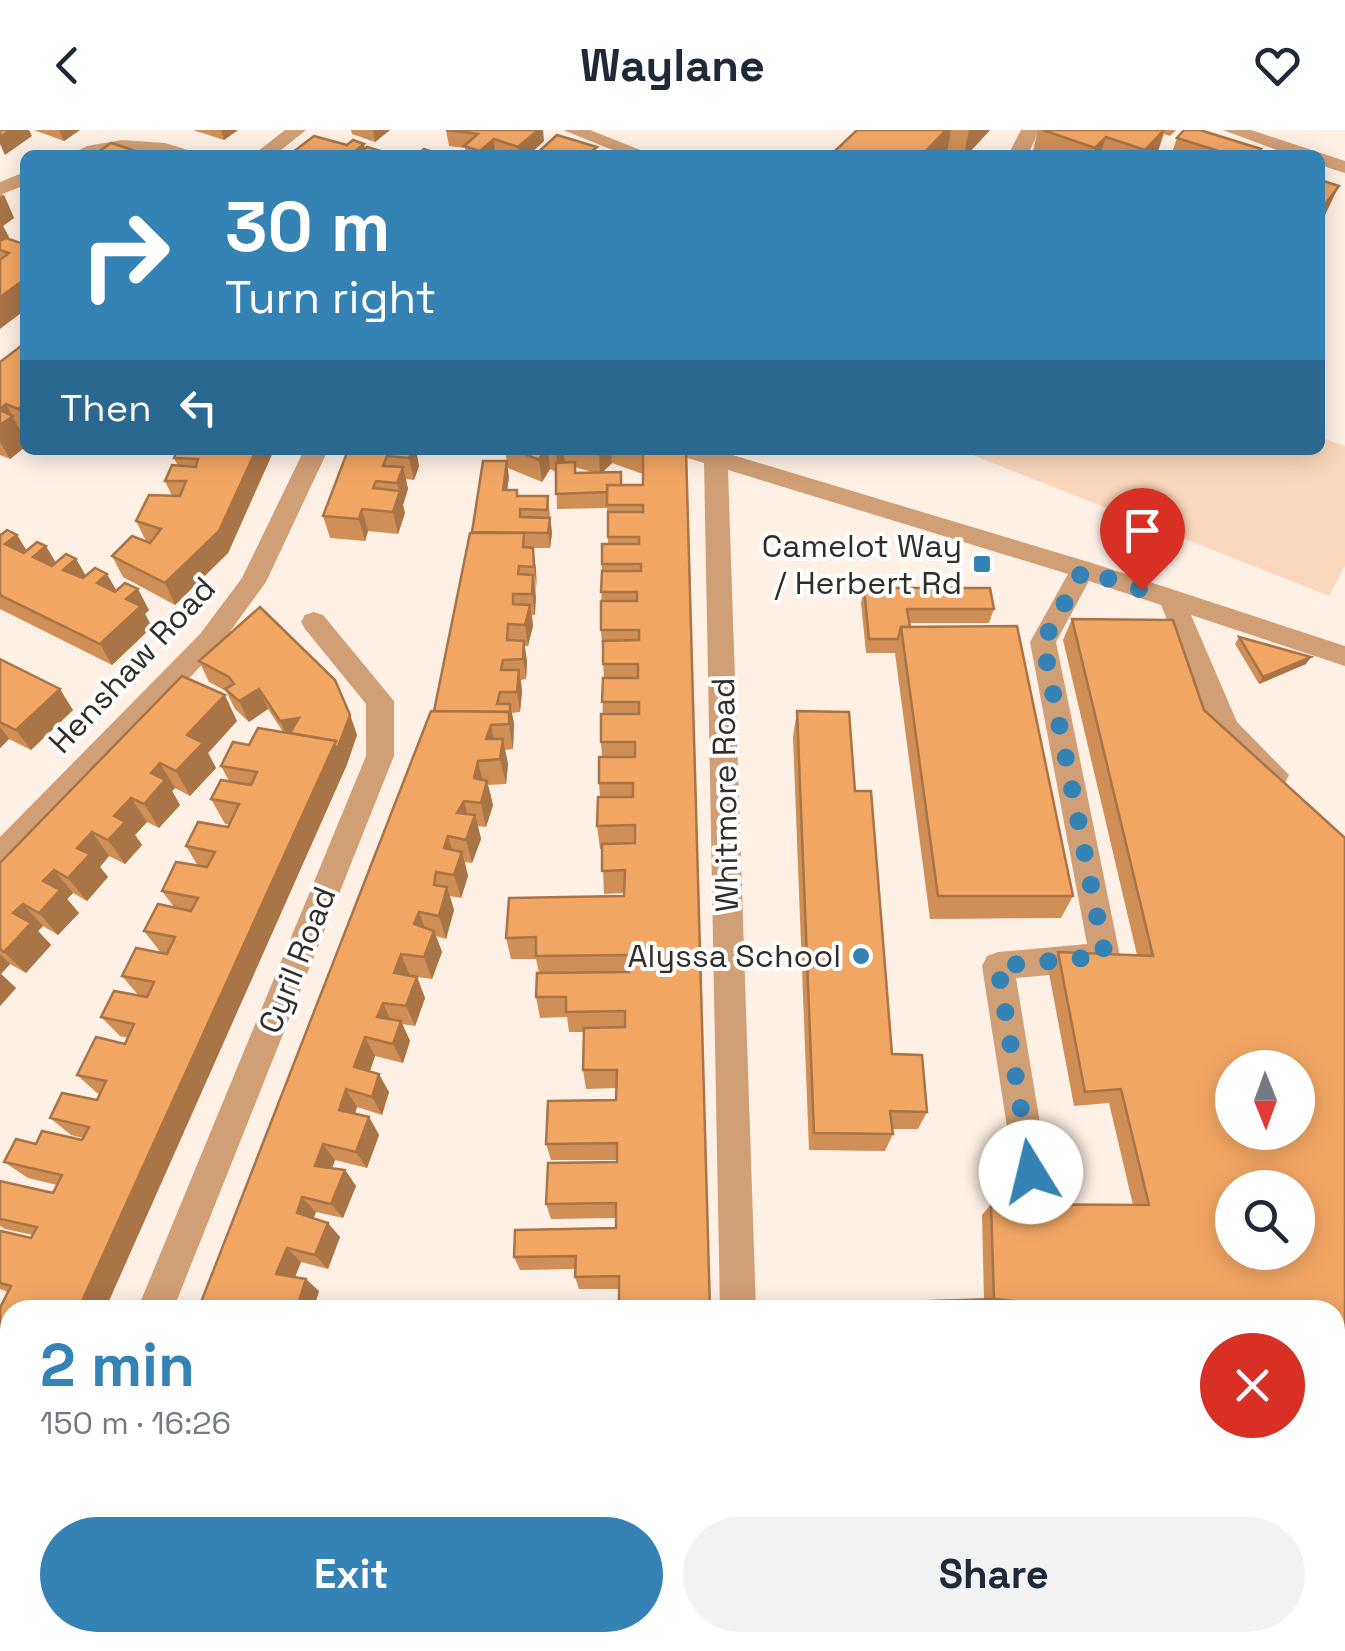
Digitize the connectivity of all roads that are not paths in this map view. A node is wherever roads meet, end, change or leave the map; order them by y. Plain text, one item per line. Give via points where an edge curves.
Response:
1 (147, 130) edge
2 (297, 130) edge
3 (572, 130) edge
4 (1232, 130) edge
5 (127, 144) junction
6 (100, 150) edge
7 (176, 150) edge
8 (270, 150) edge
9 (628, 150) edge
10 (1294, 150) edge
11 (314, 455) edge
12 (726, 456) edge
13 (1083, 570) junction
14 (1172, 600) junction
15 (314, 622) dead end
16 (1345, 656) edge
17 (1292, 791) edge
18 (0, 856) edge
19 (1031, 1172) dead end
20 (159, 1300) edge
21 (738, 1300) edge

1 - 5 street
2 - 8 street
3 - 9 street
4 - 10 street
5 - 6 street
5 - 7 street
11 - 18 street, Henshaw Road via 253,582 209,641
12 - 13 street
12 - 21 street, Whitmore Road
13 - 14 street
13 - 19 street via 1043,642 1105,956 998,966
14 - 16 street
14 - 17 street via 1226,729
15 - 20 street, Cyril Road via 380,701 380,756

